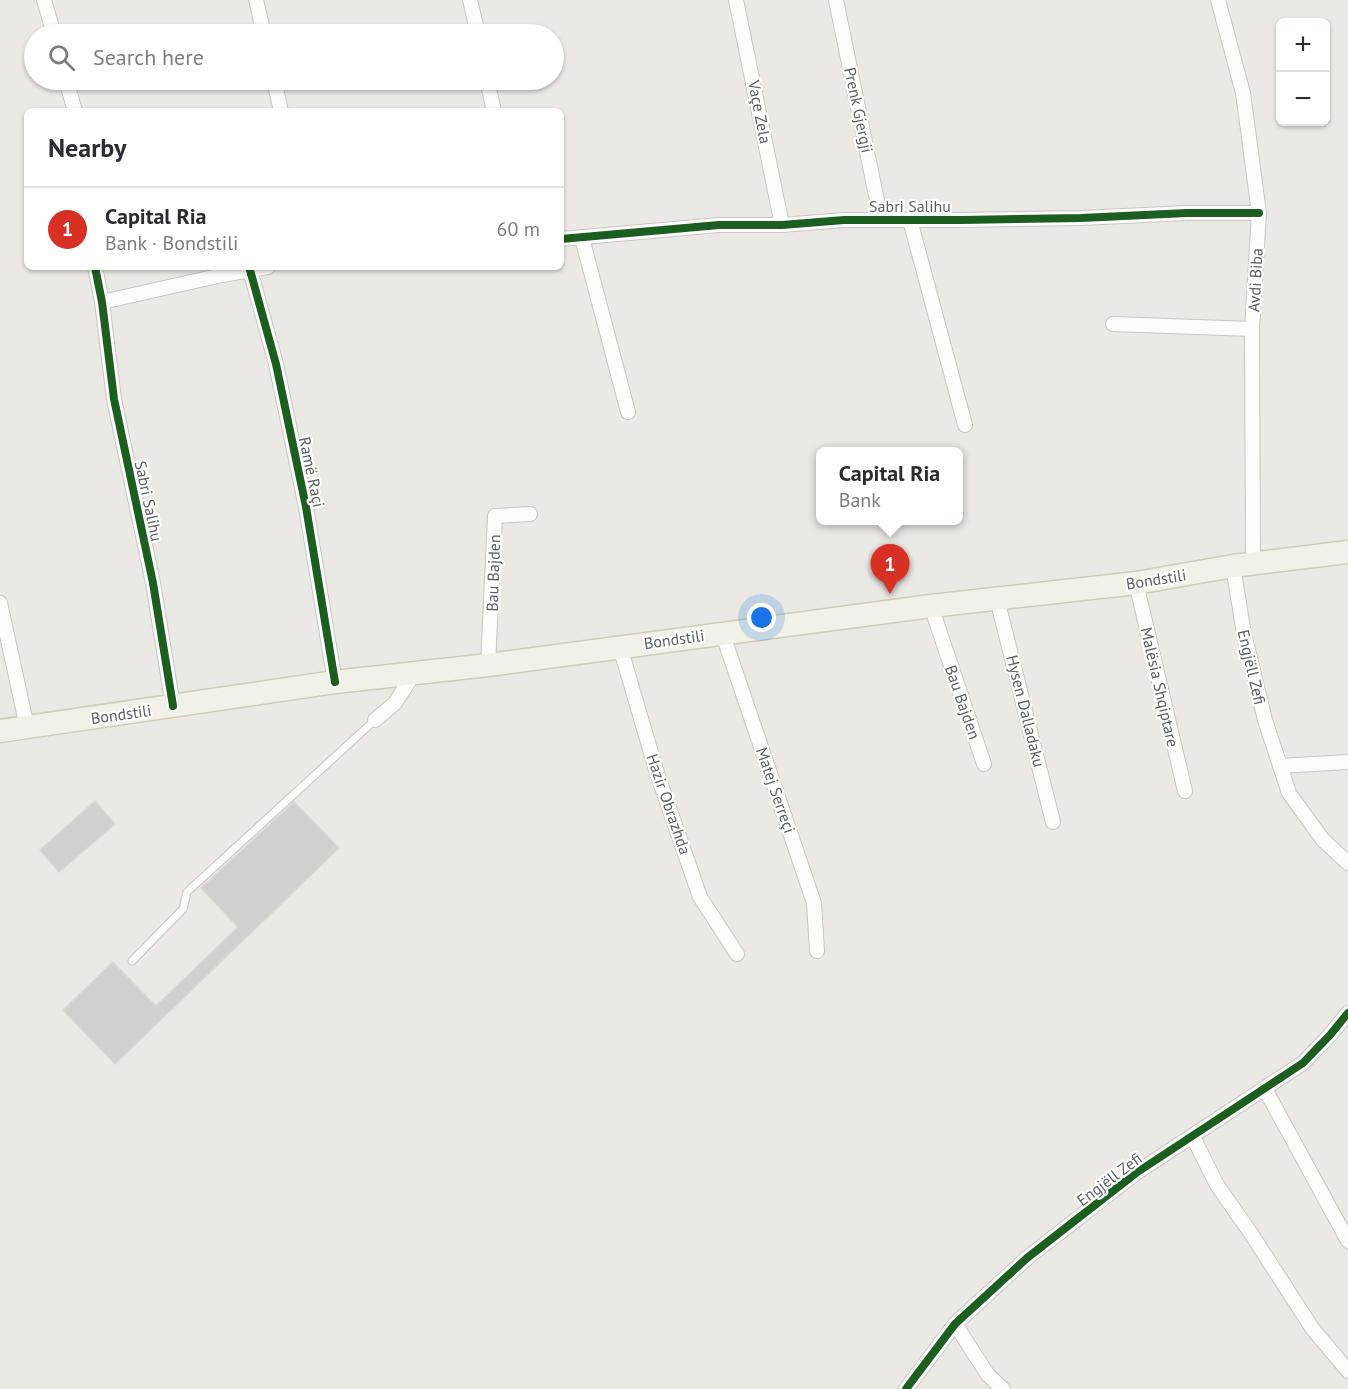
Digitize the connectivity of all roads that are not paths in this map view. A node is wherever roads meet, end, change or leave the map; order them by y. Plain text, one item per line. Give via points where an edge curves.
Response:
1 (44, 0) edge
2 (256, 0) edge
3 (470, 0) edge
4 (736, 0) edge
5 (836, 0) edge
6 (1218, 0) edge
7 (51, 24) edge
8 (262, 24) edge
9 (476, 24) edge
10 (69, 90) edge
11 (277, 90) edge
12 (490, 90) edge
13 (74, 108) edge
14 (281, 108) edge
15 (493, 108) edge
16 (1259, 213) junction
17 (881, 220) junction
18 (910, 220) junction
19 (782, 225) junction
20 (582, 238) junction
21 (564, 239) edge
22 (96, 270) edge
23 (250, 270) joint
24 (102, 302) junction
25 (1113, 324) dead end
26 (1252, 329) junction
27 (628, 412) dead end
28 (965, 425) dead end
29 (530, 514) dead end
30 (1348, 552) edge
31 (1243, 565) junction
32 (1136, 582) junction
33 (997, 599) junction
34 (0, 603) edge
35 (931, 606) junction
36 (722, 632) junction
37 (620, 647) junction
38 (488, 664) junction
39 (415, 672) junction
40 (335, 682) junction
41 (173, 706) junction
42 (375, 720) joint
43 (27, 728) junction
44 (0, 731) edge
45 (1348, 762) edge
46 (984, 764) dead end
47 (1280, 766) junction
48 (1185, 791) dead end
49 (1053, 822) dead end
50 (1348, 863) edge
51 (817, 951) dead end
52 (737, 954) dead end
53 (132, 961) dead end
54 (1348, 1013) edge
55 (1265, 1089) junction
56 (1193, 1137) junction
57 (1348, 1241) edge
58 (955, 1324) junction
59 (1348, 1371) edge
60 (906, 1389) edge
61 (1003, 1389) edge

1 - 7 street
2 - 8 street
3 - 9 street
4 - 19 street, Vaçe Zela
5 - 17 street, Prenk Gjergji
6 - 16 street, Avdi Biba via 1243,93
10 - 13 street
11 - 14 street
12 - 15 street
16 - 18 street, Sabri Salihu
16 - 26 street, Avdi Biba
17 - 18 street, Sabri Salihu
17 - 19 street, Sabri Salihu
18 - 28 street
19 - 20 street, Sabri Salihu via 719,225
20 - 21 street, Sabri Salihu
20 - 27 street
22 - 24 street, Sabri Salihu
23 - 24 street
23 - 40 street, Ramë Raçi via 276,364 306,507
24 - 41 street, Sabri Salihu via 114,399 153,583
25 - 26 street
26 - 31 street, Avdi Biba
29 - 38 street, Bau Bajden via 495,516
30 - 31 main road, Bondstili
31 - 32 main road, Bondstili
31 - 47 street, Engjëll Zefi via 1246,645
32 - 33 main road, Bondstili
32 - 48 street, Malësia Shqiptare
33 - 35 main road, Bondstili
33 - 49 street, Hysen Dalladaku
34 - 43 street
35 - 36 main road, Bondstili
35 - 46 street, Bau Bajden
36 - 37 main road, Bondstili
36 - 51 street, Matej Serreçi via 814,903
37 - 38 main road, Bondstili
37 - 52 street, Hazir Obrazhda via 657,773 700,897
38 - 39 main road, Bondstili
39 - 40 main road, Bondstili
39 - 42 street via 395,703
40 - 41 main road, Bondstili
41 - 43 main road, Bondstili
42 - 53 lane via 187,892 183,909
43 - 44 main road, Bondstili
45 - 47 street
47 - 50 street, Engjëll Zefi via 1289,793 1323,840
54 - 55 street, Engjëll Zefi via 1303,1064
55 - 56 street, Engjëll Zefi
55 - 57 street
56 - 58 street, Engjëll Zefi via 1136,1173 1027,1258
56 - 59 street via 1217,1185 1312,1328
58 - 60 street, Engjëll Zefi
58 - 61 street via 988,1375

